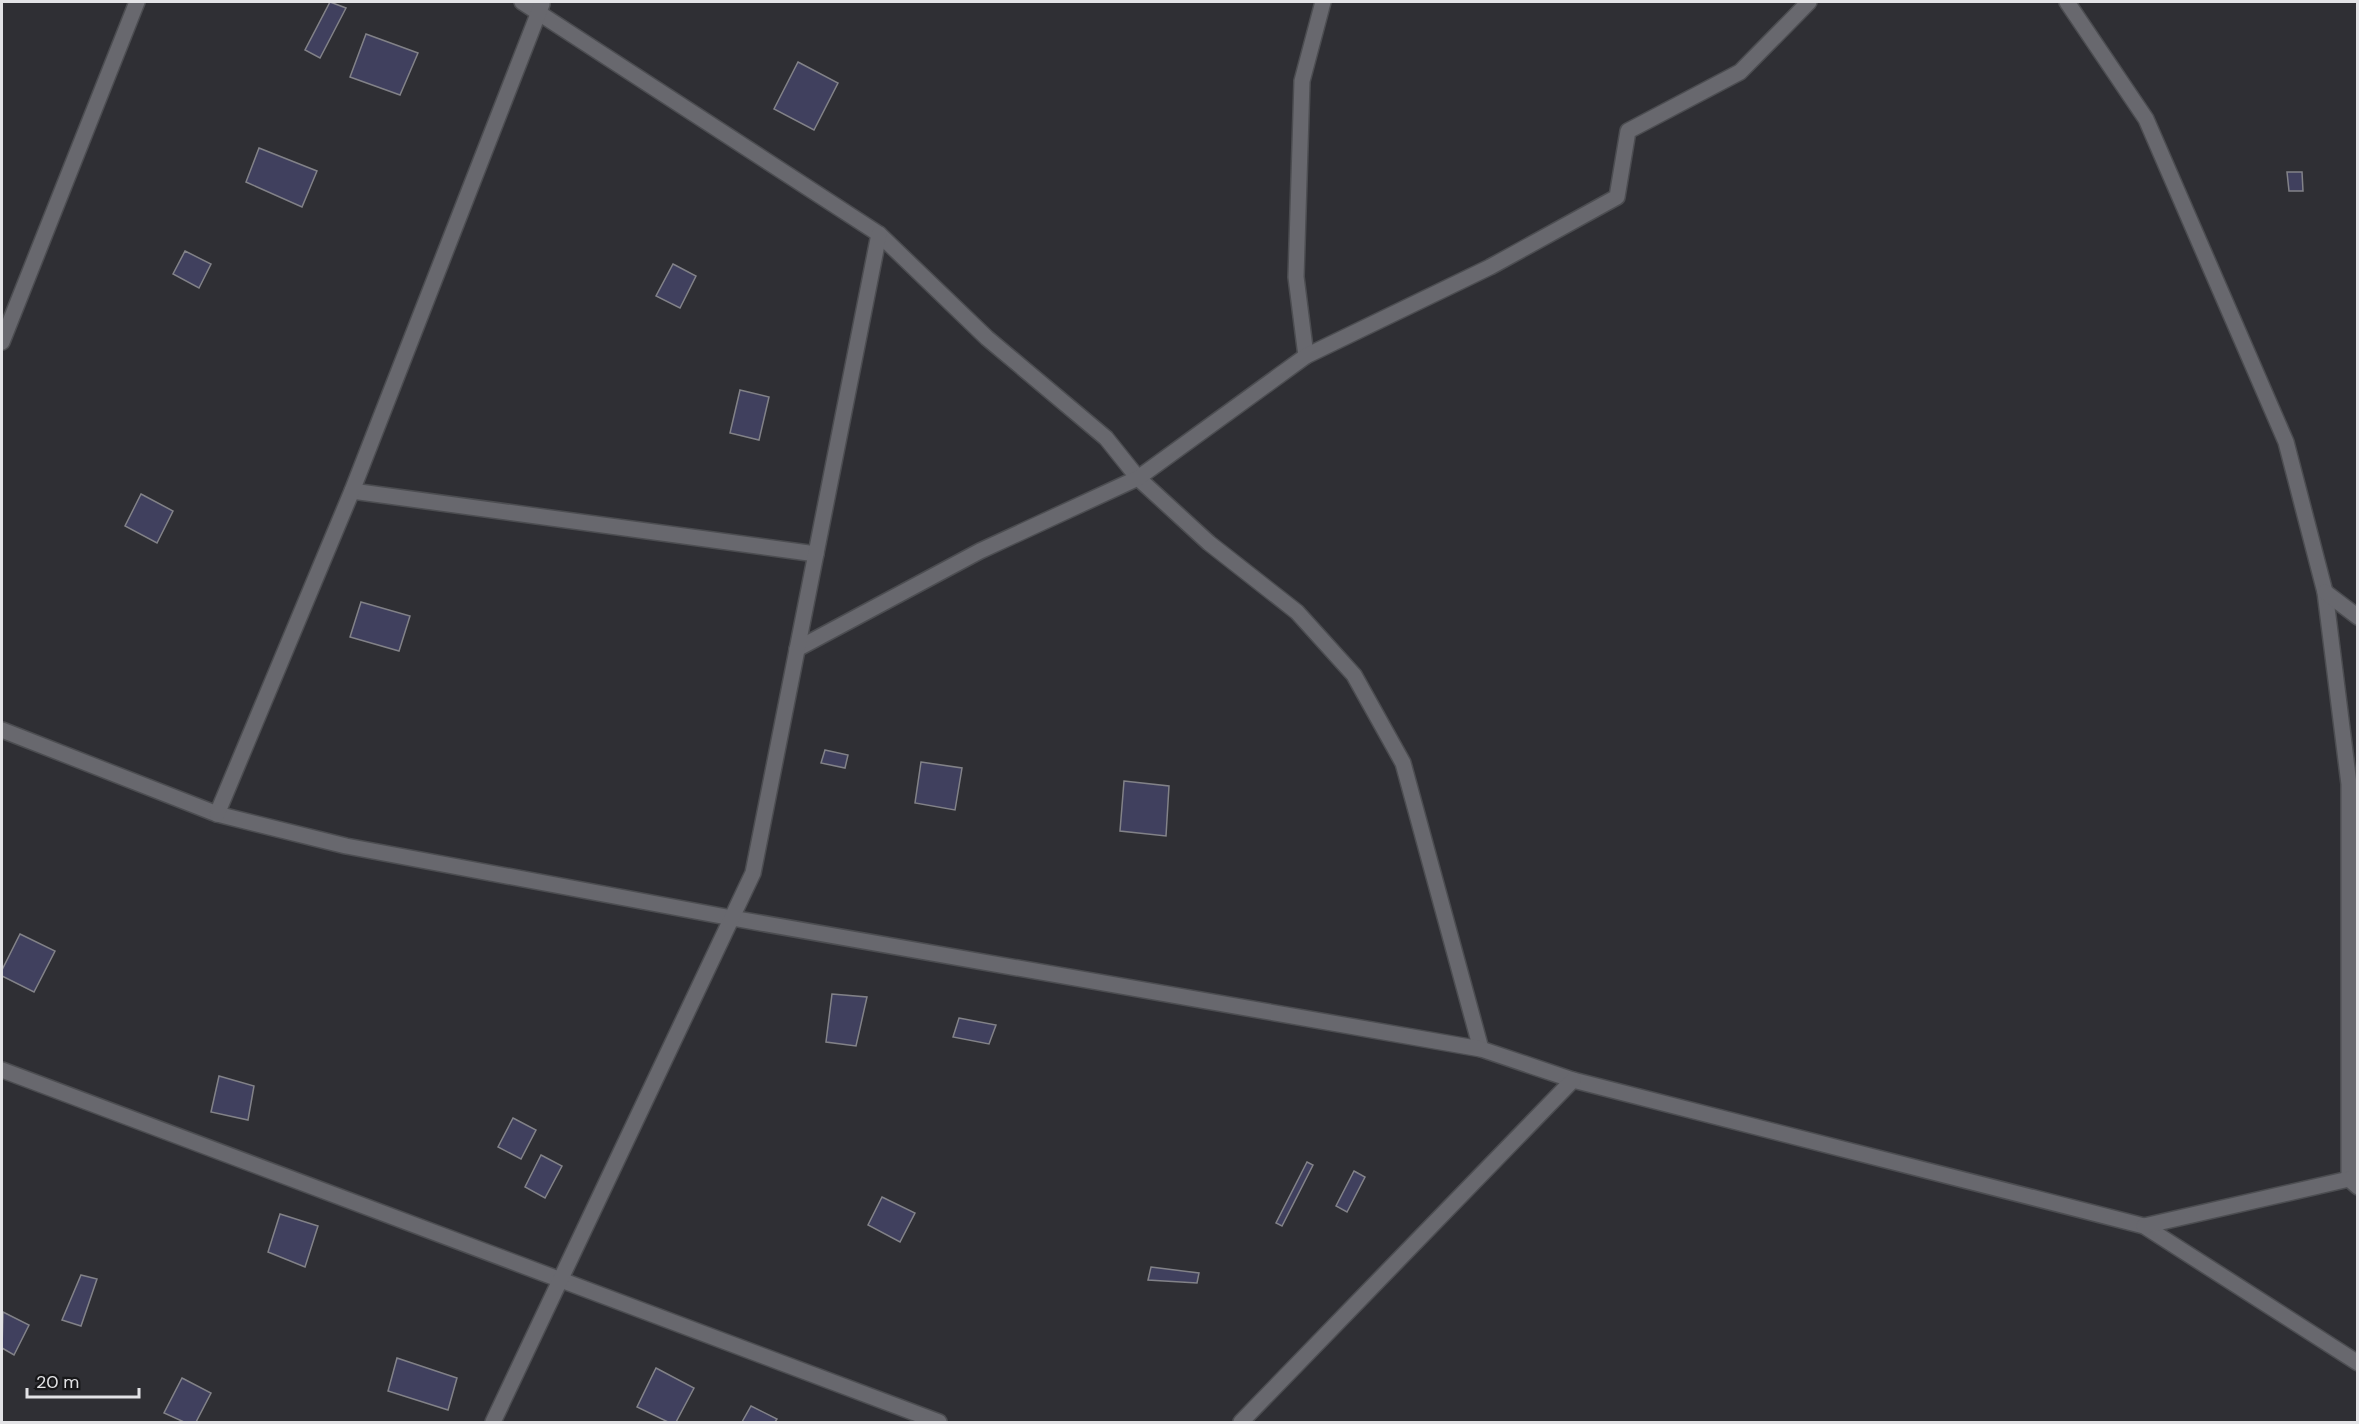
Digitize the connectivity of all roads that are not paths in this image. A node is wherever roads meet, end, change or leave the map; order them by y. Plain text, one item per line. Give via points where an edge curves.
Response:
1 (137, 2) edge
2 (522, 2) edge
3 (1323, 2) edge
4 (1809, 2) edge
5 (2067, 2) edge
6 (541, 6) edge
7 (879, 234) junction
8 (2, 342) edge
9 (1306, 356) junction
10 (1138, 478) junction
11 (352, 491) junction
12 (816, 554) junction
13 (2325, 592) junction
14 (2358, 617) edge
15 (797, 649) junction
16 (2, 730) edge
17 (217, 814) junction
18 (732, 918) junction
19 (1481, 1049) junction
20 (2, 1070) edge
21 (1573, 1080) junction
22 (2358, 1165) edge
23 (2355, 1182) edge
24 (2144, 1226) junction
25 (560, 1281) junction
26 (2358, 1363) edge
27 (494, 1422) edge
28 (939, 1422) edge
29 (1241, 1422) edge

1 - 8 street
2 - 6 street
3 - 9 street via 1302,81 1296,277
4 - 9 street via 1740,72 1628,130 1617,197 1490,267
5 - 13 street via 2146,119 2286,442
6 - 7 street
6 - 11 street
7 - 10 street via 987,338 1106,438
7 - 12 street
9 - 10 street
10 - 15 street via 980,551
10 - 19 street via 1209,543 1297,612 1354,675 1403,763
11 - 12 street
11 - 17 street
12 - 15 street
13 - 14 street
13 - 23 street via 2349,784
15 - 18 street via 753,873
16 - 17 street
17 - 18 street via 346,846
18 - 19 street
18 - 25 street
19 - 21 street
20 - 25 street
21 - 24 street
21 - 29 street
22 - 23 street
23 - 24 street
24 - 26 street
25 - 27 street
25 - 28 street

